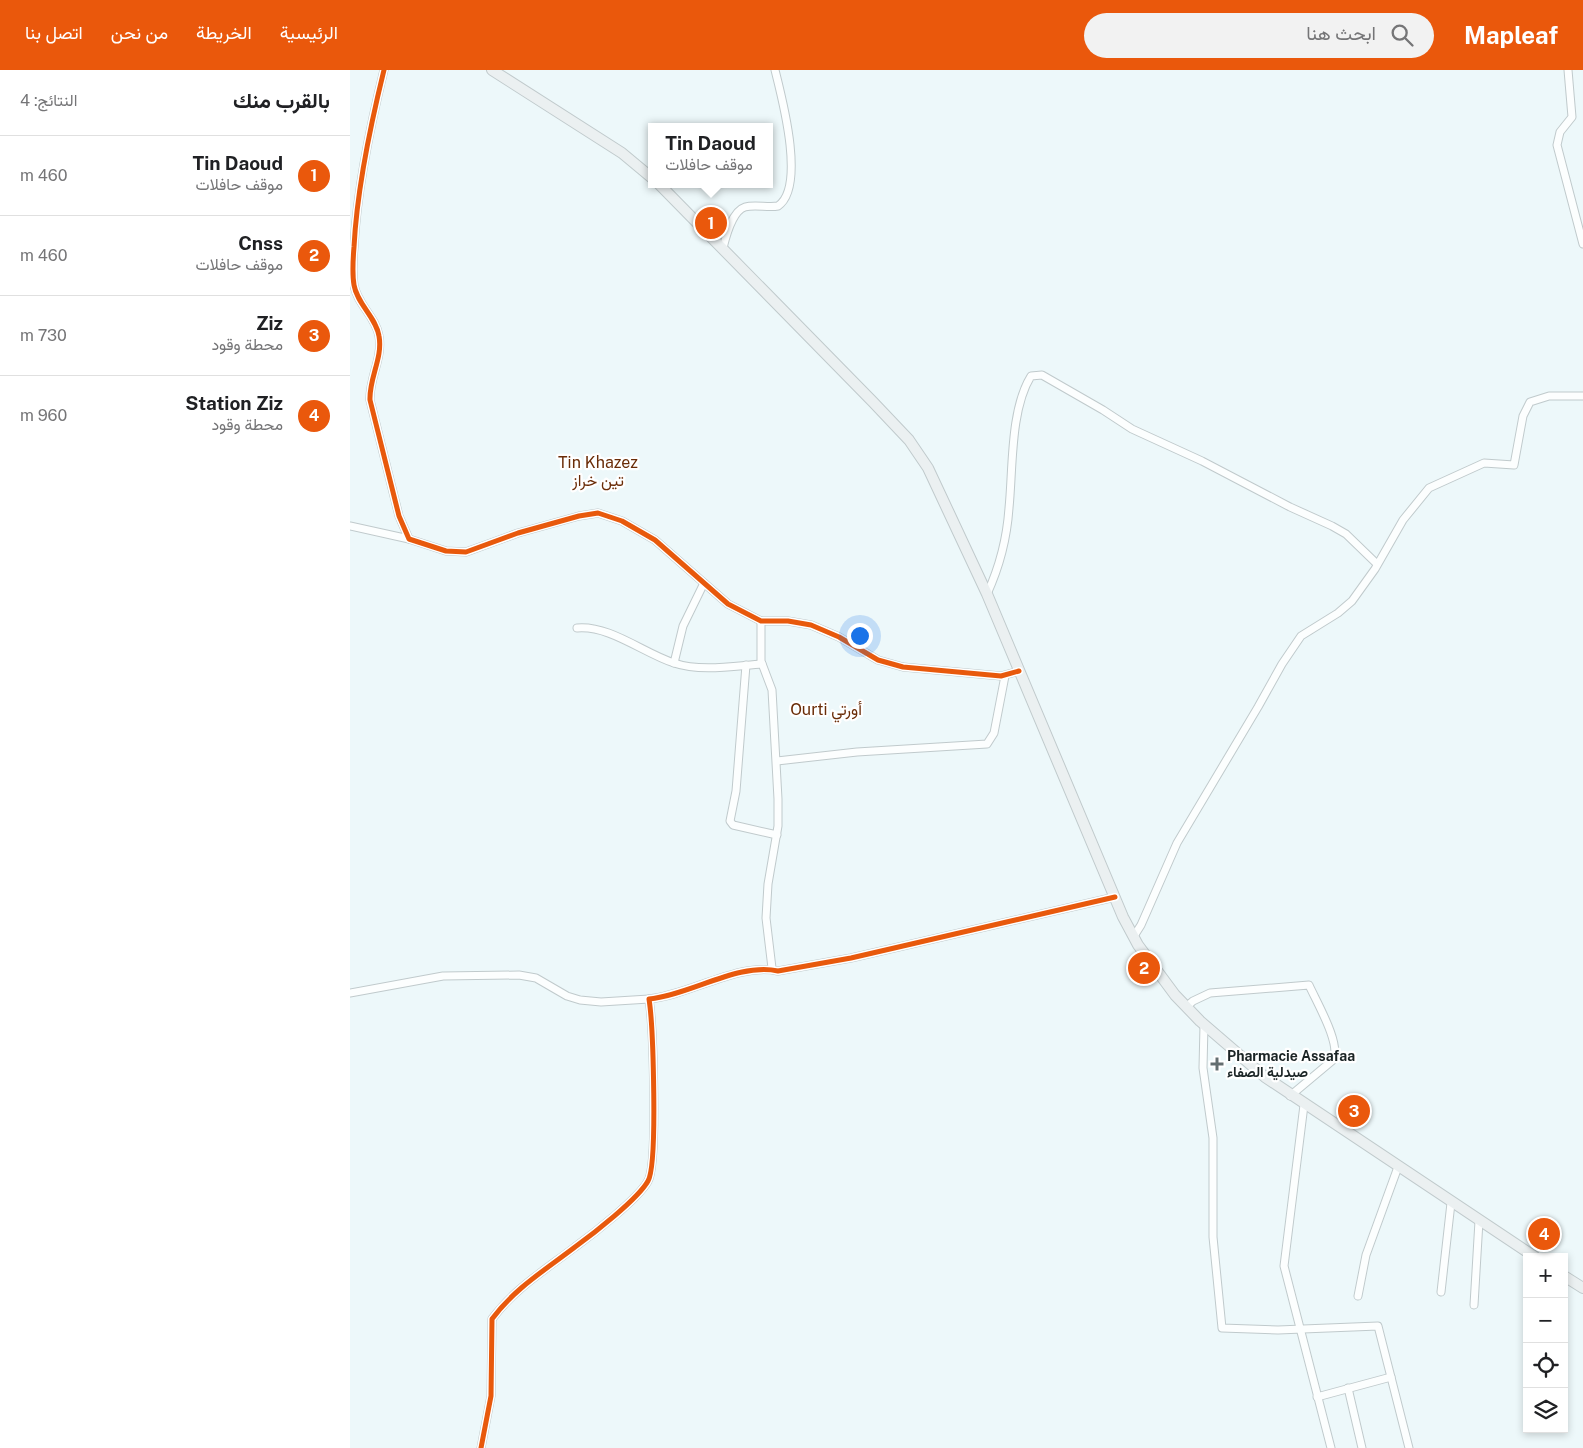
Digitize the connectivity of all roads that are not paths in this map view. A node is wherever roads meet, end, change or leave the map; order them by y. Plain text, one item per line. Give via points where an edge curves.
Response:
1 (384, 70) edge
2 (492, 70) edge
3 (775, 70) edge
4 (1568, 70) edge
5 (648, 175) edge
6 (663, 188) edge
7 (1583, 244) edge
8 (723, 248) junction
9 (1583, 396) edge
10 (350, 526) edge
11 (409, 540) junction
12 (1377, 564) junction
13 (704, 583) junction
14 (987, 594) junction
15 (761, 621) junction
16 (577, 628) dead end
17 (674, 663) junction
18 (762, 664) junction
19 (746, 665) junction
20 (1019, 672) junction
21 (1005, 676) junction
22 (777, 761) junction
23 (777, 835) junction
24 (1115, 897) junction
25 (1134, 936) junction
26 (772, 968) junction
27 (350, 993) edge
28 (649, 998) junction
29 (1186, 1007) junction
30 (1204, 1025) junction
31 (1290, 1096) junction
32 (1304, 1105) junction
33 (1398, 1167) junction
34 (1451, 1202) junction
35 (1479, 1220) junction
36 (1529, 1253) edge
37 (1568, 1279) edge
38 (1583, 1288) edge
39 (1441, 1292) dead end
40 (1358, 1296) dead end
41 (1474, 1305) dead end
42 (1301, 1327) junction
43 (1391, 1377) junction
44 (1348, 1388) junction
45 (1317, 1396) junction
46 (480, 1448) edge
47 (1331, 1448) edge
48 (1362, 1448) edge
49 (1409, 1448) edge

1 - 11 street via 359,199 353,280 356,294 380,337 370,400 401,524
2 - 5 main road via 622,153
3 - 8 street via 787,119 790,152 788,191 778,206 749,206 740,210
4 - 7 street via 1572,117 1560,132 1557,145
6 - 8 main road
8 - 14 main road via 909,440 938,487
9 - 12 street via 1549,396 1530,402 1523,416 1514,465 1484,463 1429,488 1403,520
10 - 11 street
11 - 13 street via 446,551 466,552 518,533 598,513 622,521 651,537
12 - 14 street via 1339,530 1132,429 1085,399 1036,374 1030,377 1021,402 1014,440 1008,524
12 - 25 street via 1352,601 1333,617 1307,631 1282,664 1177,843
13 - 15 street via 728,604
13 - 17 street via 683,626
14 - 20 main road
15 - 18 street
15 - 21 street via 811,625 888,664
16 - 17 street via 595,629
17 - 19 street
18 - 19 street
18 - 22 street via 772,690
19 - 23 street via 736,791 730,821 733,825
20 - 21 street
20 - 24 main road
21 - 22 street via 994,733 987,744 857,752
22 - 23 street
23 - 26 street via 766,918
24 - 25 main road
24 - 26 street via 851,958 778,971
25 - 29 main road via 1158,974
26 - 28 street via 736,974 679,993
27 - 28 street via 443,976 519,975 536,978 580,1000 602,1002
28 - 46 street via 653,1131 650,1176 642,1189 603,1225 526,1282 492,1320 491,1396
29 - 30 main road
29 - 31 street via 1210,993 1309,985 1334,1040 1336,1053 1333,1060
30 - 31 main road via 1264,1078
30 - 42 street via 1202,1060 1213,1138 1213,1237 1222,1328
31 - 32 main road
32 - 33 main road
32 - 42 street via 1284,1256
33 - 34 main road
33 - 40 street via 1366,1255
34 - 35 main road
34 - 39 street
35 - 36 main road
35 - 41 street
37 - 38 main road
42 - 43 street via 1378,1326
42 - 45 street
43 - 44 street
43 - 49 street
44 - 45 street
44 - 48 street
45 - 47 street

